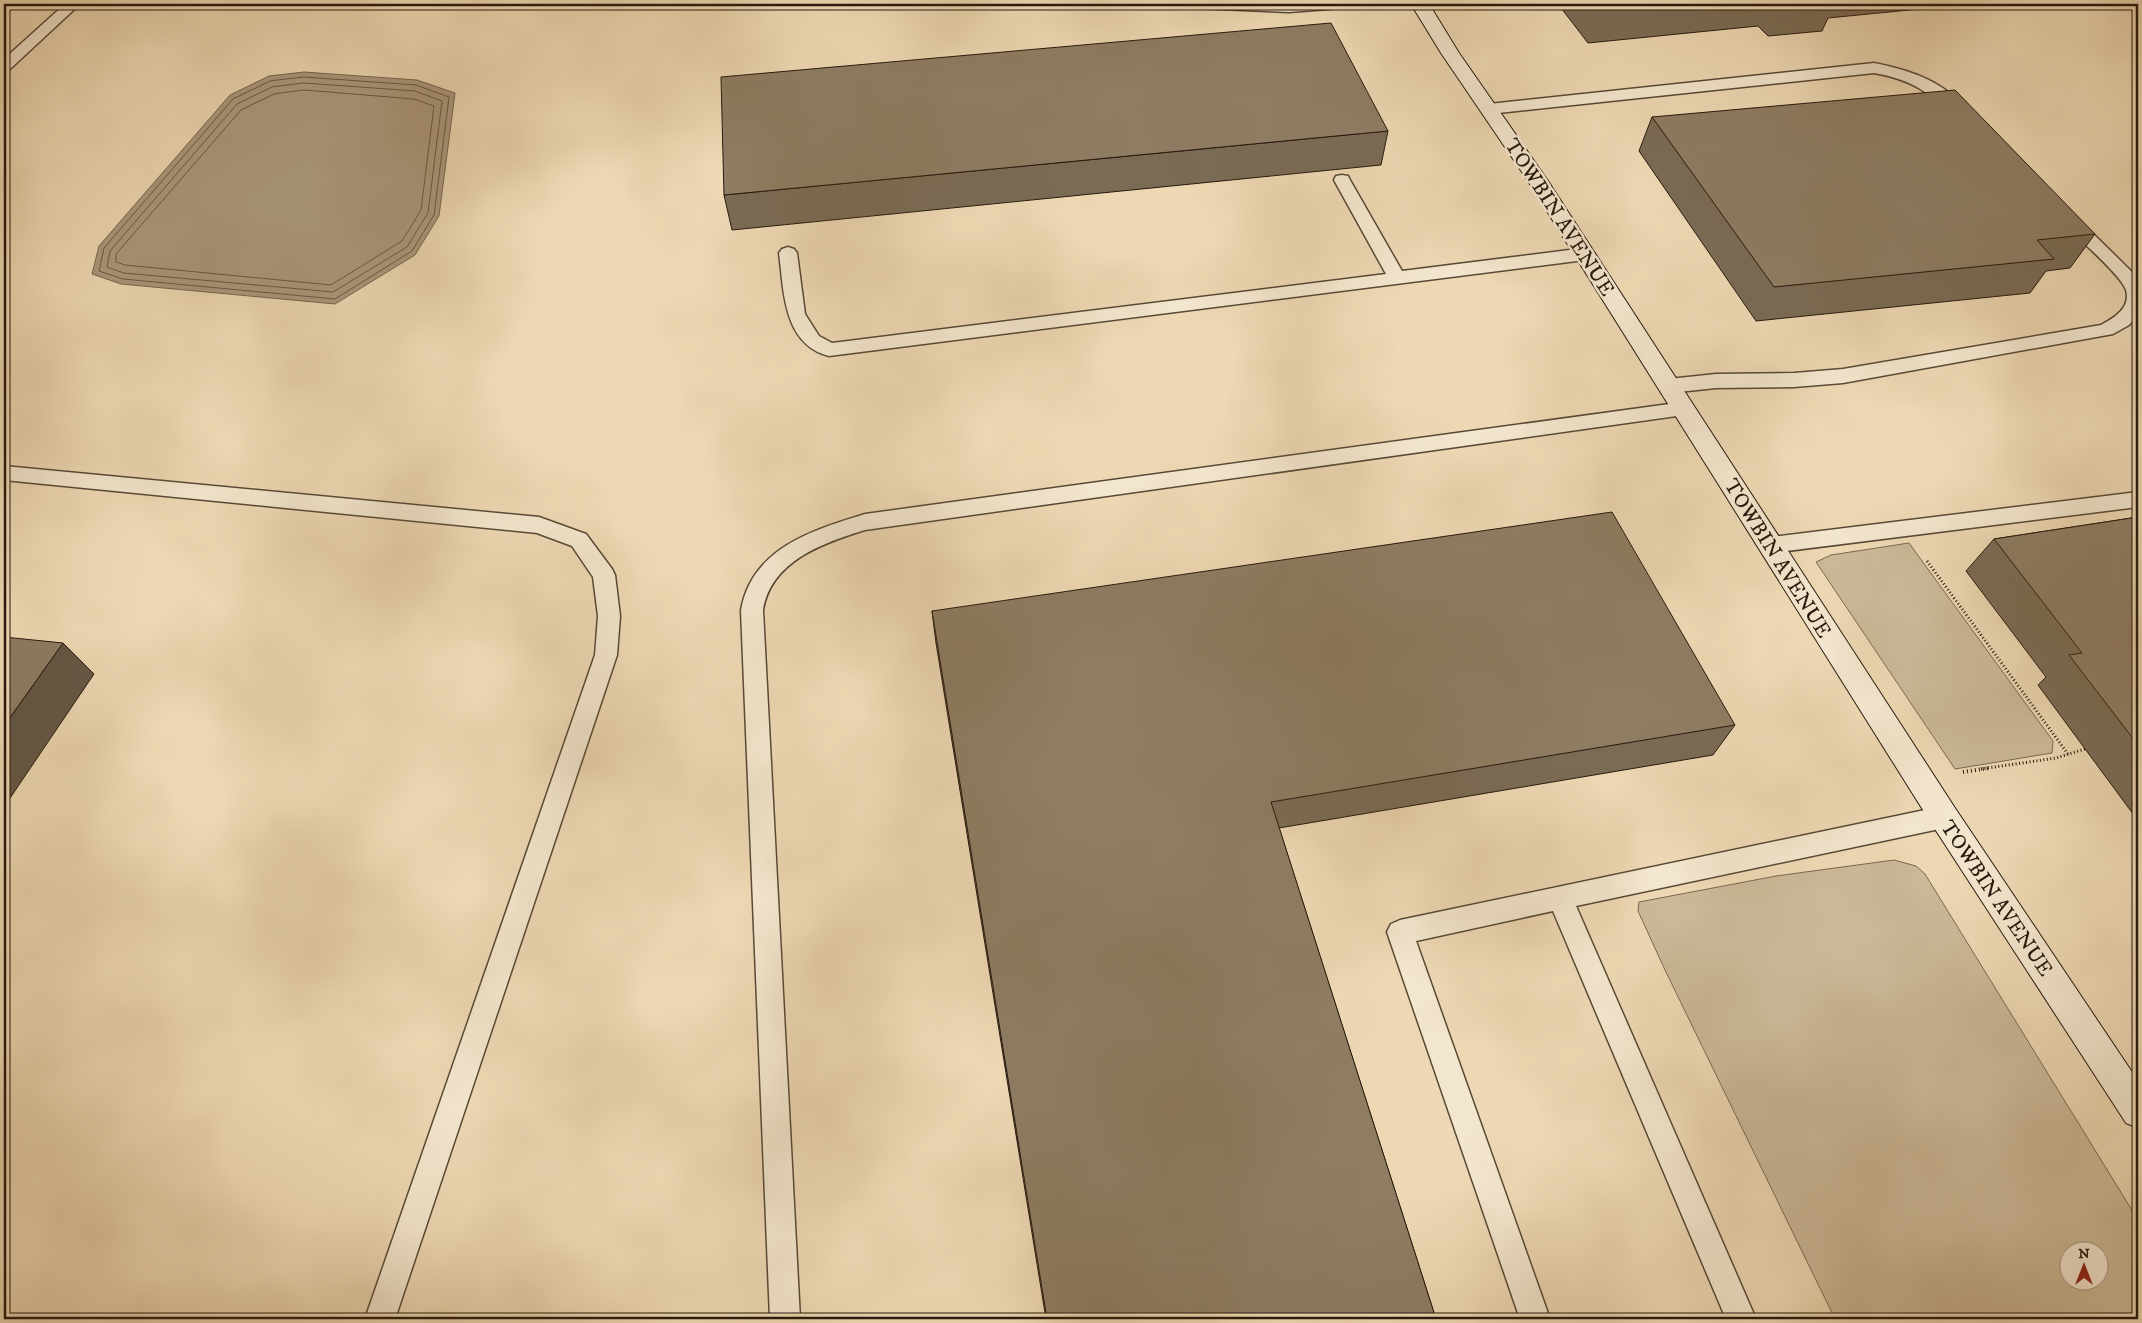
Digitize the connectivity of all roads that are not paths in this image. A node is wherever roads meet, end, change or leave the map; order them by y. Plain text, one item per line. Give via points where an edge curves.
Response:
1 (73, 4) edge
2 (1195, 4) edge
3 (1342, 4) edge
4 (1420, 4) edge
5 (4, 68) edge
6 (1489, 109) junction
7 (1974, 126) edge
8 (1342, 180) dead end
9 (2056, 207) edge
10 (788, 253) dead end
11 (1585, 254) junction
12 (1397, 278) junction
13 (1669, 386) junction
14 (1684, 409) junction
15 (4, 473) edge
16 (2138, 500) edge
17 (1771, 546) junction
18 (1944, 818) junction
19 (1560, 899) junction
20 (2138, 1110) edge
21 (380, 1319) edge
22 (785, 1319) edge
23 (1535, 1319) edge
24 (1741, 1319) edge

1 - 5 lane
2 - 3 lane via 1289,8
4 - 6 street, TOWBIN AVENUE
6 - 7 lane via 1874,68 1899,72 1924,82
6 - 11 street, TOWBIN AVENUE
8 - 12 lane
9 - 13 lane via 2125,276 2135,292 2133,309 2123,321 2106,330 1843,376 1716,380
10 - 12 lane via 796,314 812,340 829,350
11 - 12 lane
11 - 13 street, TOWBIN AVENUE
13 - 14 street, TOWBIN AVENUE
14 - 17 street, TOWBIN AVENUE
14 - 22 lane via 865,522 822,535 790,553 768,571 756,592 752,610
15 - 21 lane via 539,525 579,540 604,575 609,616 606,655
16 - 17 lane
17 - 18 street, TOWBIN AVENUE
18 - 19 lane
18 - 20 street, TOWBIN AVENUE
19 - 23 lane via 1400,932
19 - 24 lane

